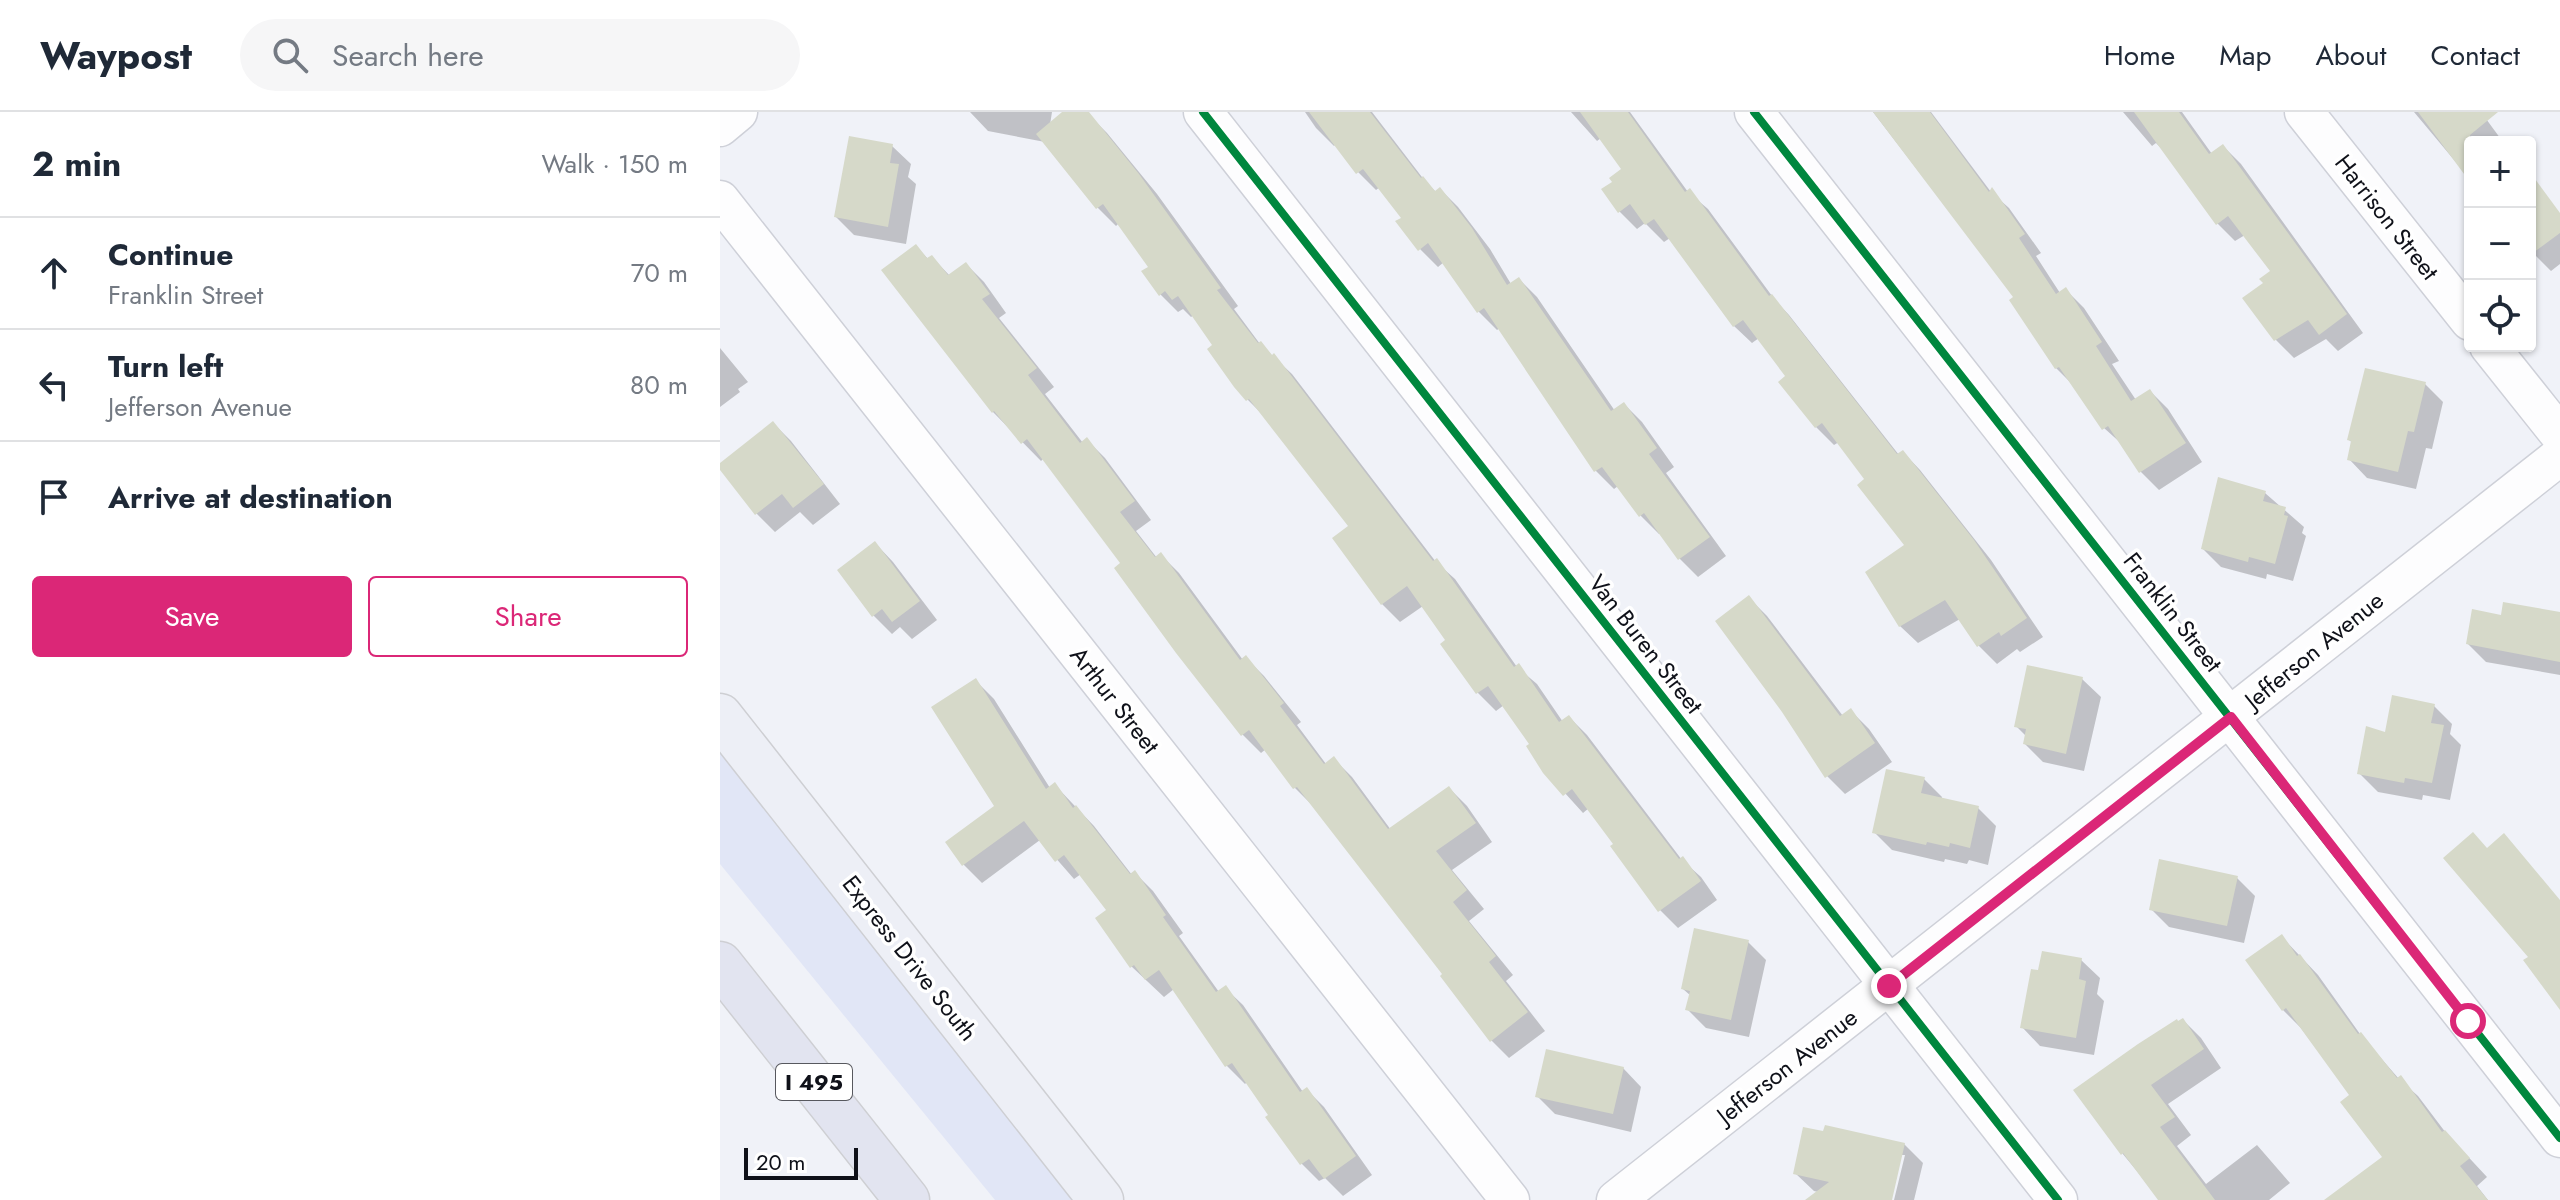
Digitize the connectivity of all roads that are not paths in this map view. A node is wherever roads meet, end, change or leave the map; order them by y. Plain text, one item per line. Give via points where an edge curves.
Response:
1 (738, 112) edge
2 (1203, 112) edge
3 (1754, 112) edge
4 (2304, 112) edge
5 (720, 127) edge
6 (720, 200) edge
7 (2464, 313) edge
8 (2494, 352) edge
9 (2560, 435) edge
10 (2560, 456) edge
11 (720, 716) edge
12 (2231, 717) junction
13 (720, 964) edge
14 (1889, 986) junction
15 (2560, 1138) edge
16 (907, 1200) edge
17 (1101, 1200) edge
18 (1510, 1200) edge
19 (1616, 1200) edge
20 (2058, 1200) edge

1 - 5 street
2 - 14 street, Van Buren Street
3 - 12 street, Franklin Street
4 - 7 street, Harrison Street
6 - 18 street, Arthur Street
8 - 9 street
10 - 12 street, Jefferson Avenue
11 - 17 main road, Express Drive South
12 - 14 street, Jefferson Avenue
12 - 15 street, Franklin Street
13 - 16 highway, I 495
14 - 19 street, Jefferson Avenue
14 - 20 street, Van Buren Street

